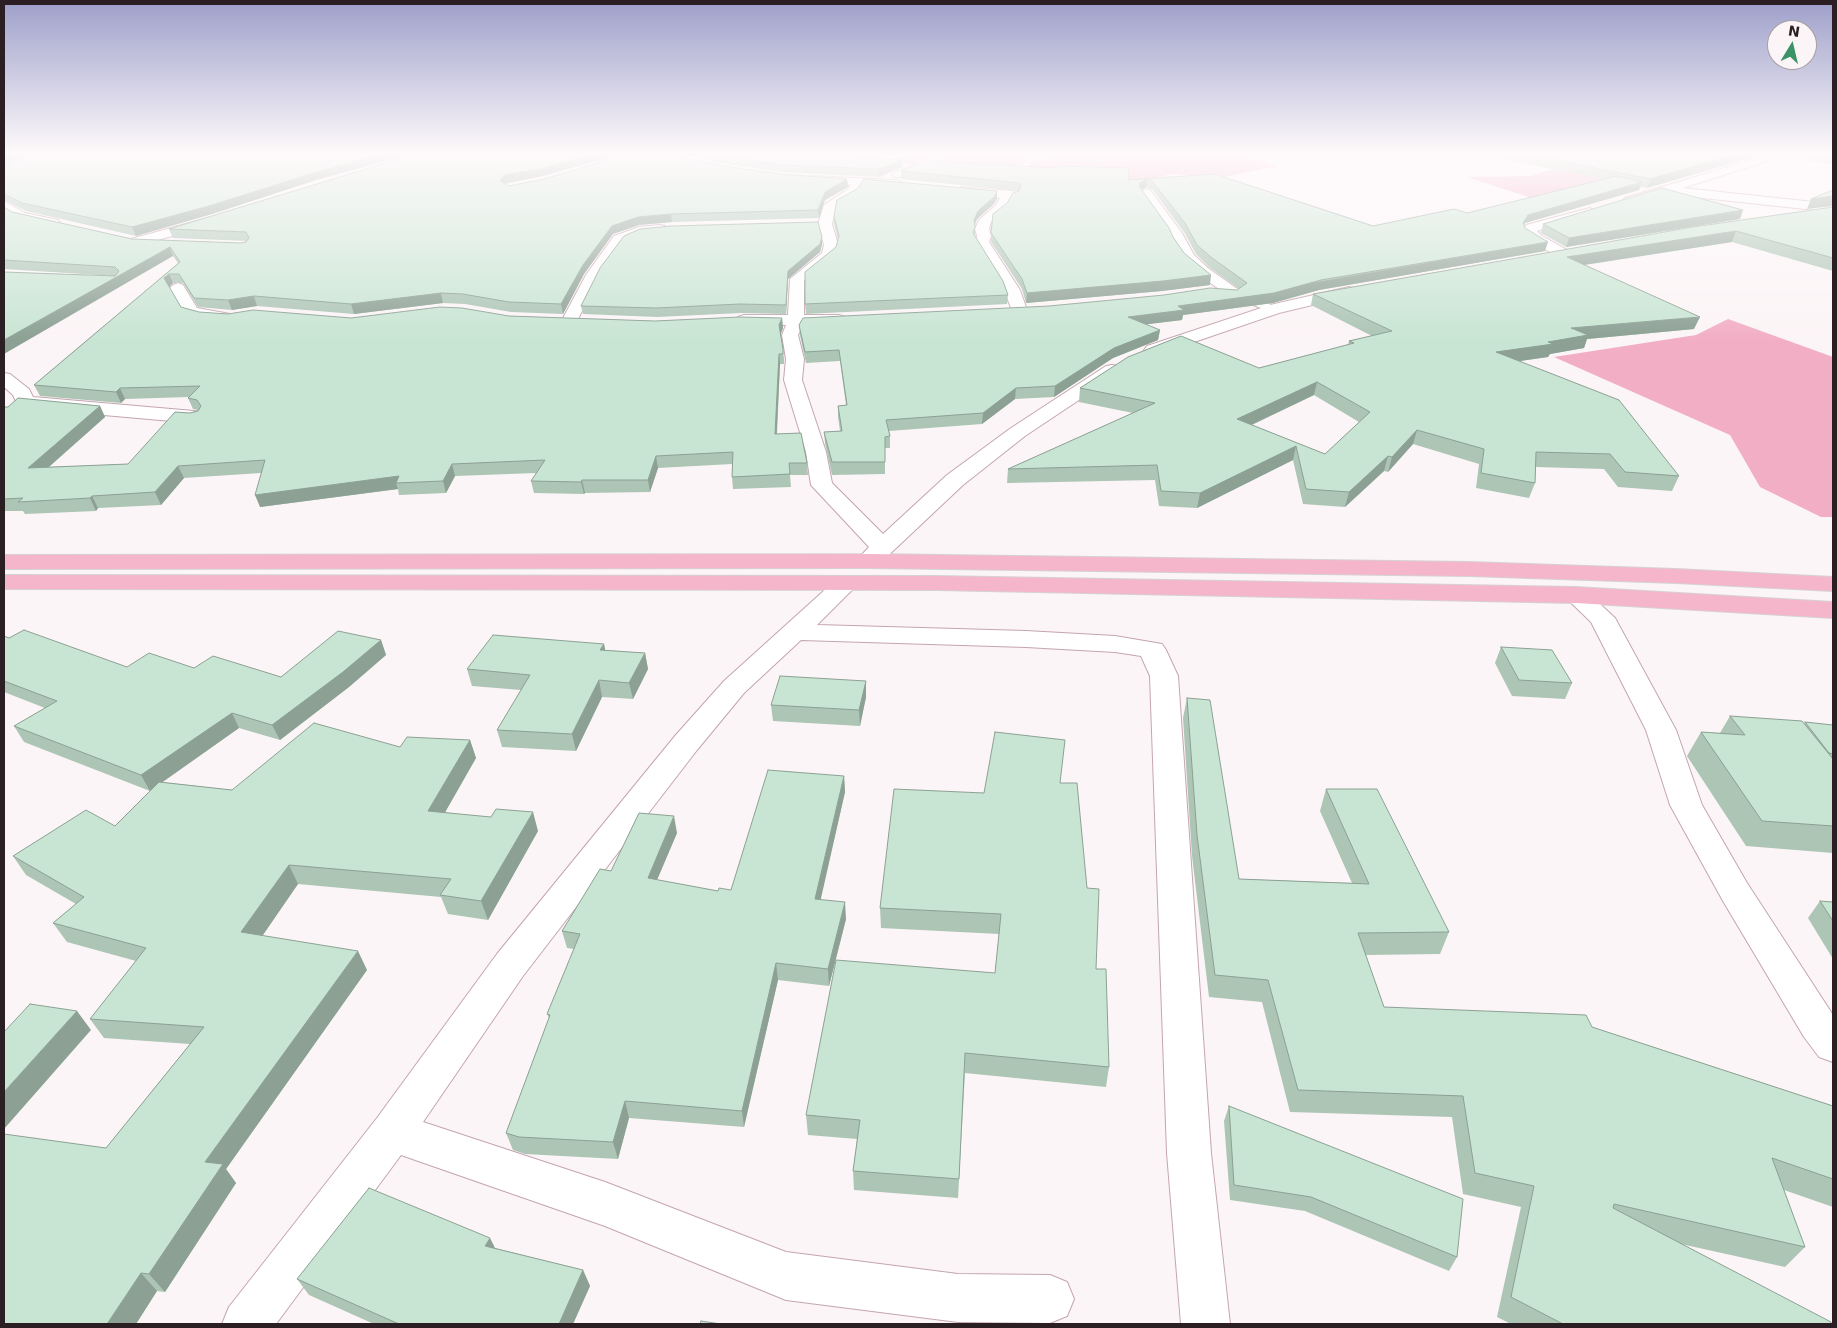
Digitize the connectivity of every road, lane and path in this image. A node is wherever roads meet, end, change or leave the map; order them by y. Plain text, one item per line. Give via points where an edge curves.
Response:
1 (25, 217) edge
2 (824, 217) edge
3 (989, 217) edge
4 (1163, 217) edge
5 (1572, 217) edge
6 (1788, 217) edge
7 (218, 219) edge
8 (1776, 219) edge
9 (66, 226) edge
10 (672, 228) edge
11 (119, 238) edge
12 (136, 242) junction
13 (185, 244) edge
14 (1583, 250) edge
15 (1564, 254) junction
16 (1534, 259) edge
17 (178, 288) edge
18 (1368, 288) edge
19 (1208, 291) edge
20 (1231, 291) junction
21 (1038, 309) edge
22 (1274, 309) junction
23 (240, 316) edge
24 (853, 319) edge
25 (550, 320) edge
26 (570, 320) junction
27 (589, 321) edge
28 (732, 321) edge
29 (796, 322) junction
30 (4, 378) edge
31 (194, 417) edge
32 (4, 562) edge
33 (866, 563) junction
34 (4, 582) edge
35 (1833, 584) edge
36 (1576, 595) junction
37 (1833, 610) edge
38 (794, 632) junction
39 (1833, 1045) edge
40 (392, 1132) junction
41 (1050, 1299) dead end
42 (246, 1324) edge
43 (1206, 1324) edge

1 - 9 street
2 - 29 street via 820,224 831,245 828,254 797,279
3 - 21 street via 982,229 982,242 1012,290 1011,310
4 - 20 street via 1189,258
5 - 15 street via 1531,228 1529,233
6 - 8 street
7 - 12 street
10 - 26 street via 639,231 618,239 593,275
11 - 12 street
12 - 13 street
14 - 15 street
15 - 16 street
17 - 23 street via 191,312
18 - 22 street
19 - 20 street
20 - 22 street
22 - 33 street via 1132,359 1018,432 955,480
24 - 29 street
25 - 26 street
26 - 27 street
28 - 29 street
29 - 33 street via 790,334 795,360 793,380 816,452 822,485
30 - 31 street via 22,393 25,402
32 - 33 highway
33 - 34 highway
33 - 35 highway via 1469,569
33 - 36 highway via 936,583
33 - 38 street
36 - 37 highway
36 - 39 street via 1602,618 1662,730 1686,805 1740,901
38 - 40 street via 734,687 686,743 510,965
38 - 43 street via 1036,640 1115,644 1152,650 1164,676 1189,1153
40 - 41 street via 605,1204 786,1276 958,1298
40 - 42 street

